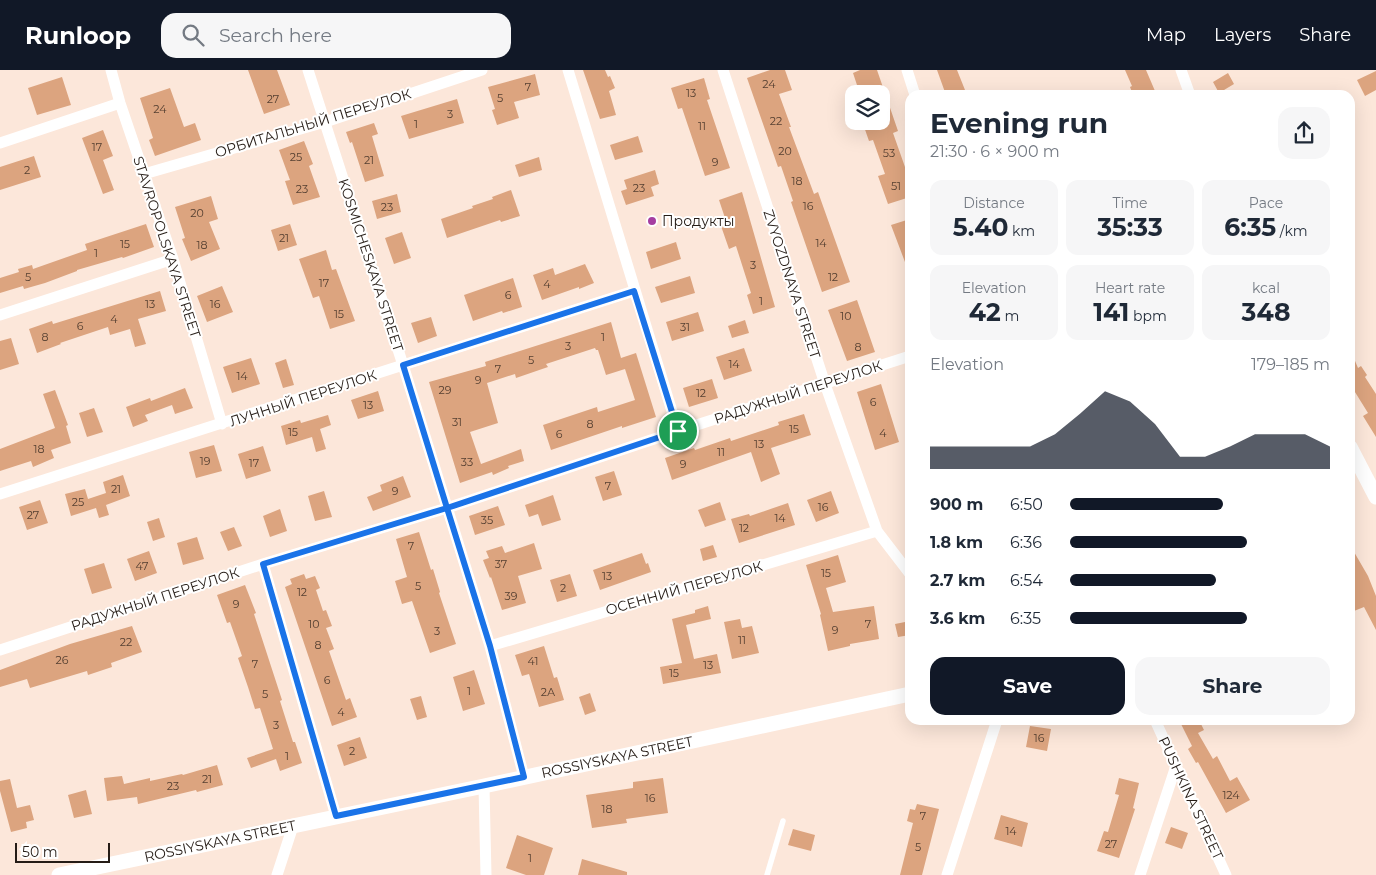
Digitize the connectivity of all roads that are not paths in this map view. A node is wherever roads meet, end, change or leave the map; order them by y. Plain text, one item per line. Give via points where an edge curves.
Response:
1 (111, 70) edge
2 (308, 70) edge
3 (482, 70) edge
4 (568, 70) edge
5 (723, 70) edge
6 (907, 70) edge
7 (1181, 70) edge
8 (913, 90) edge
9 (1188, 90) edge
10 (120, 103) junction
11 (325, 122) junction
12 (0, 143) edge
13 (144, 174) junction
14 (173, 259) junction
15 (634, 291) junction
16 (0, 315) edge
17 (905, 358) edge
18 (403, 365) junction
19 (825, 384) junction
20 (222, 424) junction
21 (678, 431) junction
22 (1355, 456) edge
23 (0, 494) edge
24 (1376, 496) edge
25 (447, 508) junction
26 (878, 531) junction
27 (263, 564) junction
28 (905, 567) edge
29 (490, 646) junction
30 (0, 650) edge
31 (905, 695) edge
32 (994, 725) edge
33 (1157, 725) edge
34 (1176, 766) junction
35 (524, 777) junction
36 (484, 786) junction
37 (336, 816) junction
38 (783, 821) dead end
39 (293, 826) junction
40 (60, 875) edge
41 (276, 875) edge
42 (486, 875) edge
43 (767, 875) edge
44 (947, 875) edge
45 (1140, 875) edge
46 (1226, 875) edge

1 - 10 street, STAVROPOLSKAYA STREET
2 - 11 street, KOSMICHESKAYA STREET
3 - 11 street, ОРБИТАЛЬНЫЙ ПЕРЕУЛОК
4 - 15 street
5 - 19 street, ZVYOZDNAYA STREET
6 - 8 street
7 - 9 street
10 - 12 street
10 - 13 street, STAVROPOLSKAYA STREET
11 - 13 street, ОРБИТАЛЬНЫЙ ПЕРЕУЛОК
11 - 18 street, KOSMICHESKAYA STREET
13 - 14 street, STAVROPOLSKAYA STREET
14 - 16 street
14 - 20 street, STAVROPOLSKAYA STREET
15 - 18 street, ЛУННЫЙ ПЕРЕУЛОК
15 - 21 street
17 - 19 street, РАДУЖНЫЙ ПЕРЕУЛОК
18 - 20 street, ЛУННЫЙ ПЕРЕУЛОК
18 - 25 street, KOSMICHESKAYA STREET
19 - 21 street, РАДУЖНЫЙ ПЕРЕУЛОК
19 - 26 street, ZVYOZDNAYA STREET
20 - 23 street, ЛУННЫЙ ПЕРЕУЛОК
21 - 25 street, РАДУЖНЫЙ ПЕРЕУЛОК
22 - 24 street
25 - 27 street, РАДУЖНЫЙ ПЕРЕУЛОК
25 - 29 street, KOSMICHESKAYA STREET
26 - 28 street, ZVYOZDNAYA STREET
26 - 29 street, ОСЕННИЙ ПЕРЕУЛОК
27 - 30 street, РАДУЖНЫЙ ПЕРЕУЛОК
27 - 37 street
29 - 35 street, KOSMICHESKAYA STREET
31 - 35 street, ROSSIYSKAYA STREET
32 - 44 street
33 - 34 street, PUSHKINA STREET
34 - 45 street
34 - 46 street, PUSHKINA STREET
35 - 36 street, ROSSIYSKAYA STREET
36 - 37 street, ROSSIYSKAYA STREET
36 - 42 street
37 - 39 street, ROSSIYSKAYA STREET
38 - 43 lane
39 - 40 street, ROSSIYSKAYA STREET
39 - 41 street

